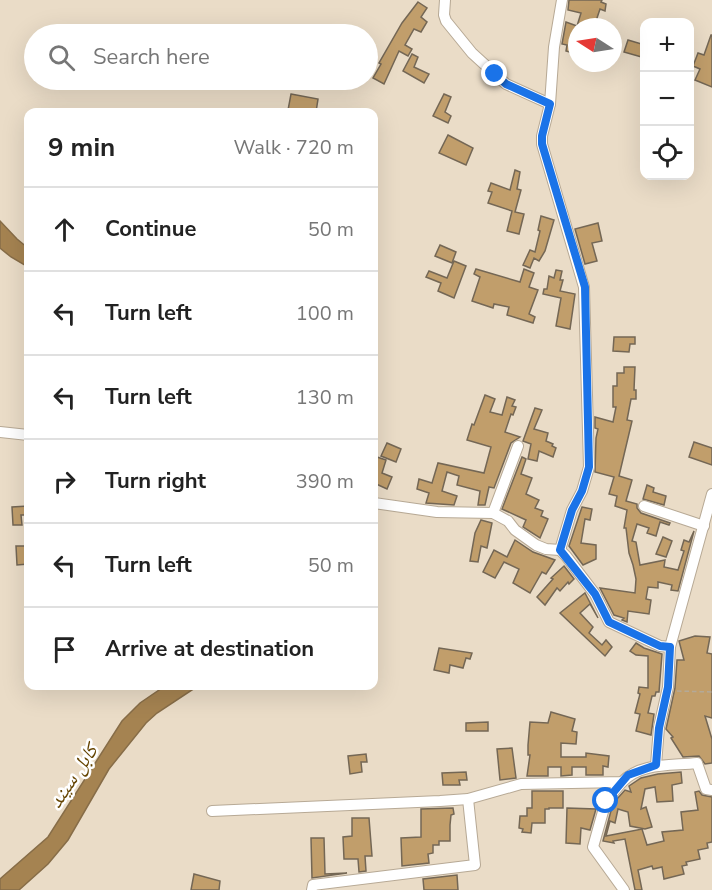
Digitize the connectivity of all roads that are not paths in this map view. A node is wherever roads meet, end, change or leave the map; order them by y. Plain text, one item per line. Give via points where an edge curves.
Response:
1 (445, 0) edge
2 (562, 0) edge
3 (550, 104) junction
4 (0, 432) edge
5 (24, 435) edge
6 (518, 446) dead end
7 (712, 494) edge
8 (378, 504) edge
9 (644, 506) dead end
10 (493, 513) junction
11 (704, 526) junction
12 (560, 550) junction
13 (670, 647) junction
14 (656, 765) junction
15 (622, 782) junction
16 (712, 790) edge
17 (468, 799) junction
18 (212, 811) dead end
19 (312, 890) edge
20 (624, 890) edge

1 - 3 street via 446,21 472,53 506,84
2 - 3 street
3 - 12 street via 542,144 585,287 589,467
4 - 5 street
6 - 10 street
7 - 11 street
8 - 10 street via 437,512
9 - 11 street
10 - 12 street via 536,545
11 - 13 street
12 - 13 street via 595,594 609,622
13 - 14 street
14 - 15 street via 628,775
14 - 16 street via 697,763 706,789
15 - 17 street via 521,784
15 - 20 street via 606,801 593,847
17 - 18 street
17 - 19 street via 475,865 312,885

